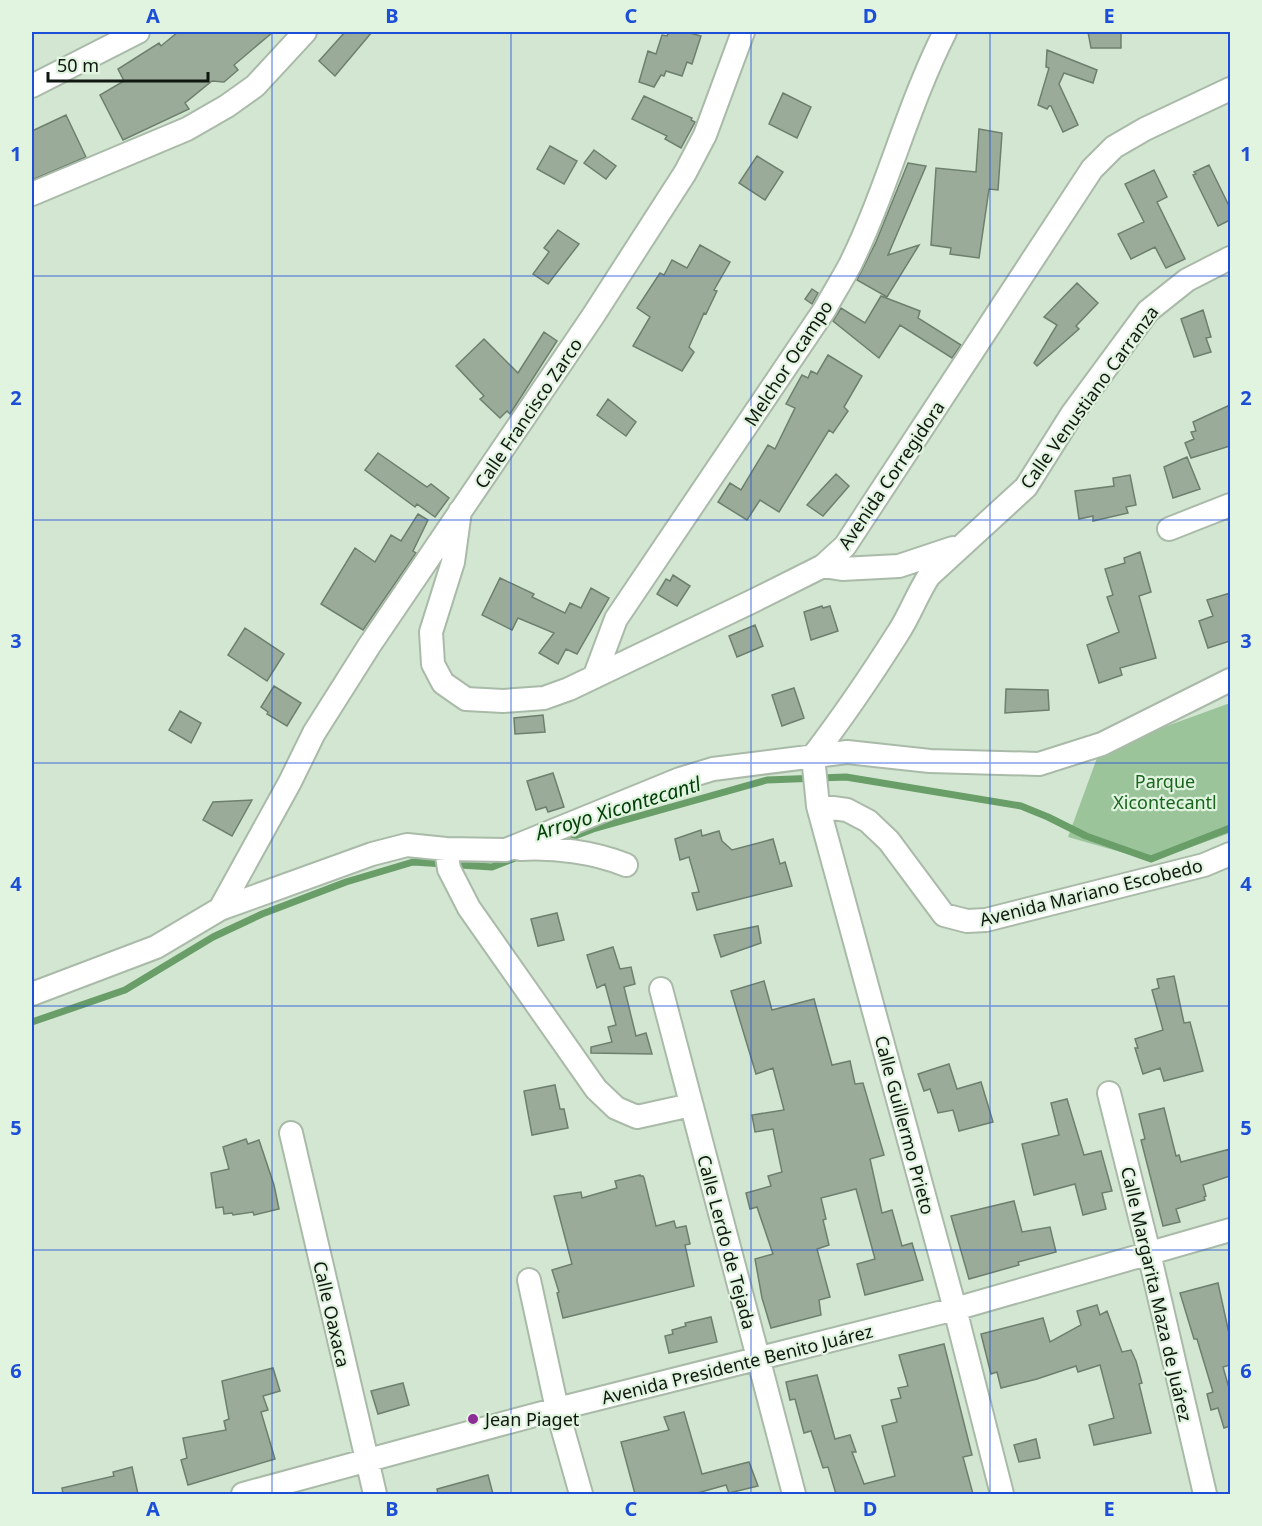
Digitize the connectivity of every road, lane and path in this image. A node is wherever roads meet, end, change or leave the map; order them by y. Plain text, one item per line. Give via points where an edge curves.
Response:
1 (138, 32) edge
2 (305, 32) edge
3 (743, 32) edge
4 (945, 32) edge
5 (32, 86) edge
6 (1230, 89) edge
7 (32, 194) edge
8 (1230, 258) edge
9 (1230, 505) edge
10 (460, 511) junction
11 (1169, 529) dead end
12 (959, 549) junction
13 (823, 566) junction
14 (596, 675) junction
15 (1230, 680) edge
16 (813, 756) junction
17 (818, 806) junction
18 (446, 849) junction
19 (506, 850) junction
20 (1230, 854) edge
21 (626, 865) dead end
22 (220, 909) junction
23 (661, 989) dead end
24 (32, 994) edge
25 (1109, 1093) dead end
26 (691, 1105) junction
27 (291, 1133) dead end
28 (1230, 1230) edge
29 (1149, 1253) junction
30 (529, 1280) dead end
31 (955, 1309) junction
32 (759, 1358) junction
33 (557, 1408) junction
34 (366, 1461) junction
35 (243, 1494) edge
36 (375, 1494) edge
37 (581, 1494) edge
38 (794, 1494) edge
39 (1002, 1494) edge
40 (1205, 1494) edge

1 - 5 street
2 - 7 street via 255,86 227,106 187,129
3 - 10 street, Calle Francisco Zarco via 691,164
4 - 14 street, Melchor Ocampo via 850,264 825,309 616,619
6 - 13 street, Avenida Corregidora via 1145,129 1114,147 1092,169 845,546
8 - 12 street, Calle Venustiano Carranza via 1187,280 1148,311 1072,414 1026,487
9 - 11 street
10 - 14 street, Avenida Corregidora via 453,562 431,632 433,664 443,683 466,699 503,701 544,698
10 - 22 street, Calle Francisco Zarco via 314,734
12 - 13 street via 951,548 899,566
12 - 16 street, Calle Venustiano Carranza via 929,576 899,632
13 - 14 street, Avenida Corregidora
15 - 16 street via 1102,744 1039,764 930,761 847,752
16 - 17 street, Calle Guillermo Prieto
16 - 19 street via 713,769 680,779
17 - 20 street, Avenida Mariano Escobedo via 848,810 868,821 889,841 944,915 967,921 986,920 1204,865
17 - 31 street, Calle Guillermo Prieto
18 - 19 street
18 - 22 street via 407,845
18 - 26 street via 449,869 469,908 596,1089 616,1108 637,1117
19 - 21 street via 542,848 605,857
22 - 24 street via 156,947
23 - 26 street, Calle Lerdo de Tejada
25 - 29 street, Calle Margarita Maza de Juárez
26 - 32 street, Calle Lerdo de Tejada
27 - 34 street, Calle Oaxaca
28 - 29 street, Avenida Presidente Benito Juárez
29 - 31 street, Avenida Presidente Benito Juárez
29 - 40 street, Calle Margarita Maza de Juárez
30 - 33 street
31 - 32 street, Avenida Presidente Benito Juárez
31 - 39 street, Calle Guillermo Prieto
32 - 33 street, Avenida Presidente Benito Juárez
32 - 38 street, Calle Lerdo de Tejada
33 - 34 street, Avenida Presidente Benito Juárez
33 - 37 street
34 - 35 street, Avenida Presidente Benito Juárez
34 - 36 street, Calle Oaxaca

